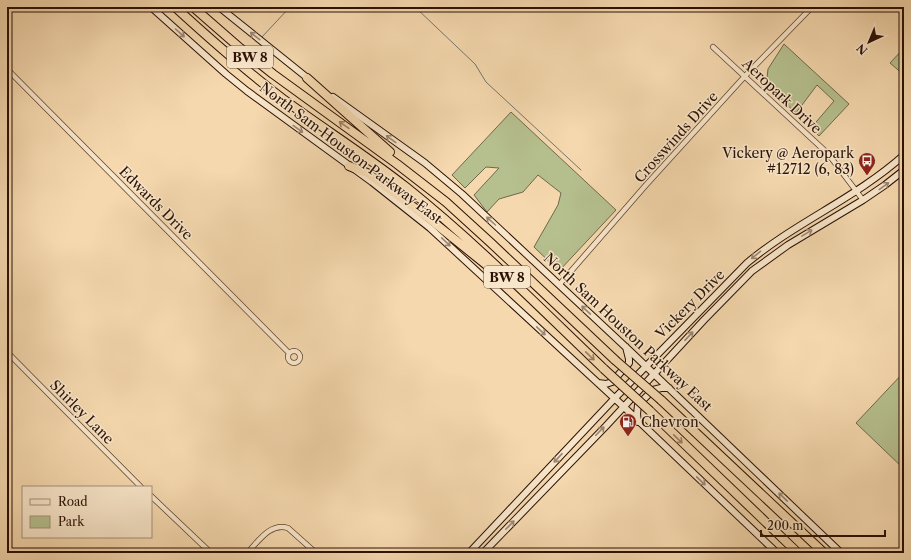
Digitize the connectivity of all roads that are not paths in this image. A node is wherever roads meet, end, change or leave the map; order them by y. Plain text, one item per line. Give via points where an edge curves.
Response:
1 (151, 7) edge
2 (170, 7) edge
3 (175, 7) edge
4 (194, 7) edge
5 (219, 7) edge
6 (812, 7) edge
7 (713, 47) dead end
8 (225, 52) junction
9 (7, 69) edge
10 (745, 76) junction
11 (307, 78) junction
12 (904, 155) edge
13 (349, 166) junction
14 (904, 170) edge
15 (432, 190) junction
16 (857, 191) junction
17 (863, 200) junction
18 (784, 237) junction
19 (788, 244) junction
20 (559, 285) junction
21 (541, 309) junction
22 (697, 313) junction
23 (704, 320) junction
24 (626, 347) junction
25 (7, 352) edge
26 (289, 353) dead end
27 (645, 366) junction
28 (654, 374) junction
29 (598, 383) junction
30 (669, 388) junction
31 (614, 399) junction
32 (624, 407) junction
33 (638, 422) junction
34 (739, 473) junction
35 (141, 486) edge
36 (525, 493) junction
37 (152, 497) edge
38 (534, 501) junction
39 (482, 538) junction
40 (490, 545) junction
41 (211, 553) edge
42 (247, 553) edge
43 (316, 553) edge
44 (469, 553) edge
45 (483, 553) edge
46 (777, 553) edge
47 (798, 553) edge
48 (824, 553) edge
49 (830, 553) edge
50 (841, 553) edge

1 -> 13 main road, North Sam Houston Parkway East via 226,74
2 - 8 highway
3 - 8 highway, North Sam Houston Parkway East / BW 8
15 -> 4 highway, North Sam Houston Parkway East / BW 8 via 272,74
11 -> 5 main road, North Sam Houston Parkway East
6 - 10 street, Crosswinds Drive
7 - 10 street, Aeropark Drive
8 - 21 highway, North Sam Houston Parkway East / BW 8 via 285,100 411,192
9 - 26 street, Edwards Drive
10 - 16 street, Aeropark Drive via 824,150
10 - 20 street, Crosswinds Drive
11 - 15 highway
20 -> 11 main road, North Sam Houston Parkway East via 498,226 425,163
12 - 16 main road, Vickery Drive
13 - 21 highway via 367,173 428,217
13 -> 29 main road, North Sam Houston Parkway East via 430,228
17 -> 14 main road, Vickery Drive
15 - 34 highway, North Sam Houston Parkway East / BW 8, bridge
16 - 17 street, Aeropark Drive
16 - 18 main road, Vickery Drive
19 -> 17 main road, Vickery Drive
18 - 19 main road
18 -> 22 main road, Vickery Drive via 747,263
19 - 23 main road, Vickery Drive via 752,271
24 -> 20 main road, North Sam Houston Parkway East
21 -> 47 highway, North Sam Houston Parkway East / BW 8, bridge
22 - 23 main road
22 - 27 main road, Vickery Drive
28 -> 23 main road, Vickery Drive
24 - 27 main road, North Sam Houston Parkway East
24 - 29 main road via 629,363 612,382
25 - 35 street, Shirley Lane
27 - 28 main road, North Sam Houston Parkway East
27 - 31 main road, Vickery Drive
28 - 30 main road, North Sam Houston Parkway East
28 - 32 main road, Vickery Drive
29 - 31 main road, North Sam Houston Parkway East
30 - 33 main road via 653,390 638,405
50 -> 30 main road, North Sam Houston Parkway East
31 - 32 main road, North Sam Houston Parkway East
31 -> 36 main road, Vickery Drive
32 - 33 main road, North Sam Houston Parkway East
38 -> 32 main road, Vickery Drive
33 -> 46 main road, North Sam Houston Parkway East
34 - 48 highway, North Sam Houston Parkway East / BW 8
34 - 49 highway
36 - 38 main road
36 - 39 main road, Vickery Drive
37 - 41 street
40 -> 38 main road, Vickery Drive
39 - 40 main road
39 - 44 main road, Vickery Drive
40 - 45 main road, Vickery Drive
42 - 43 street via 273,528 283,526

